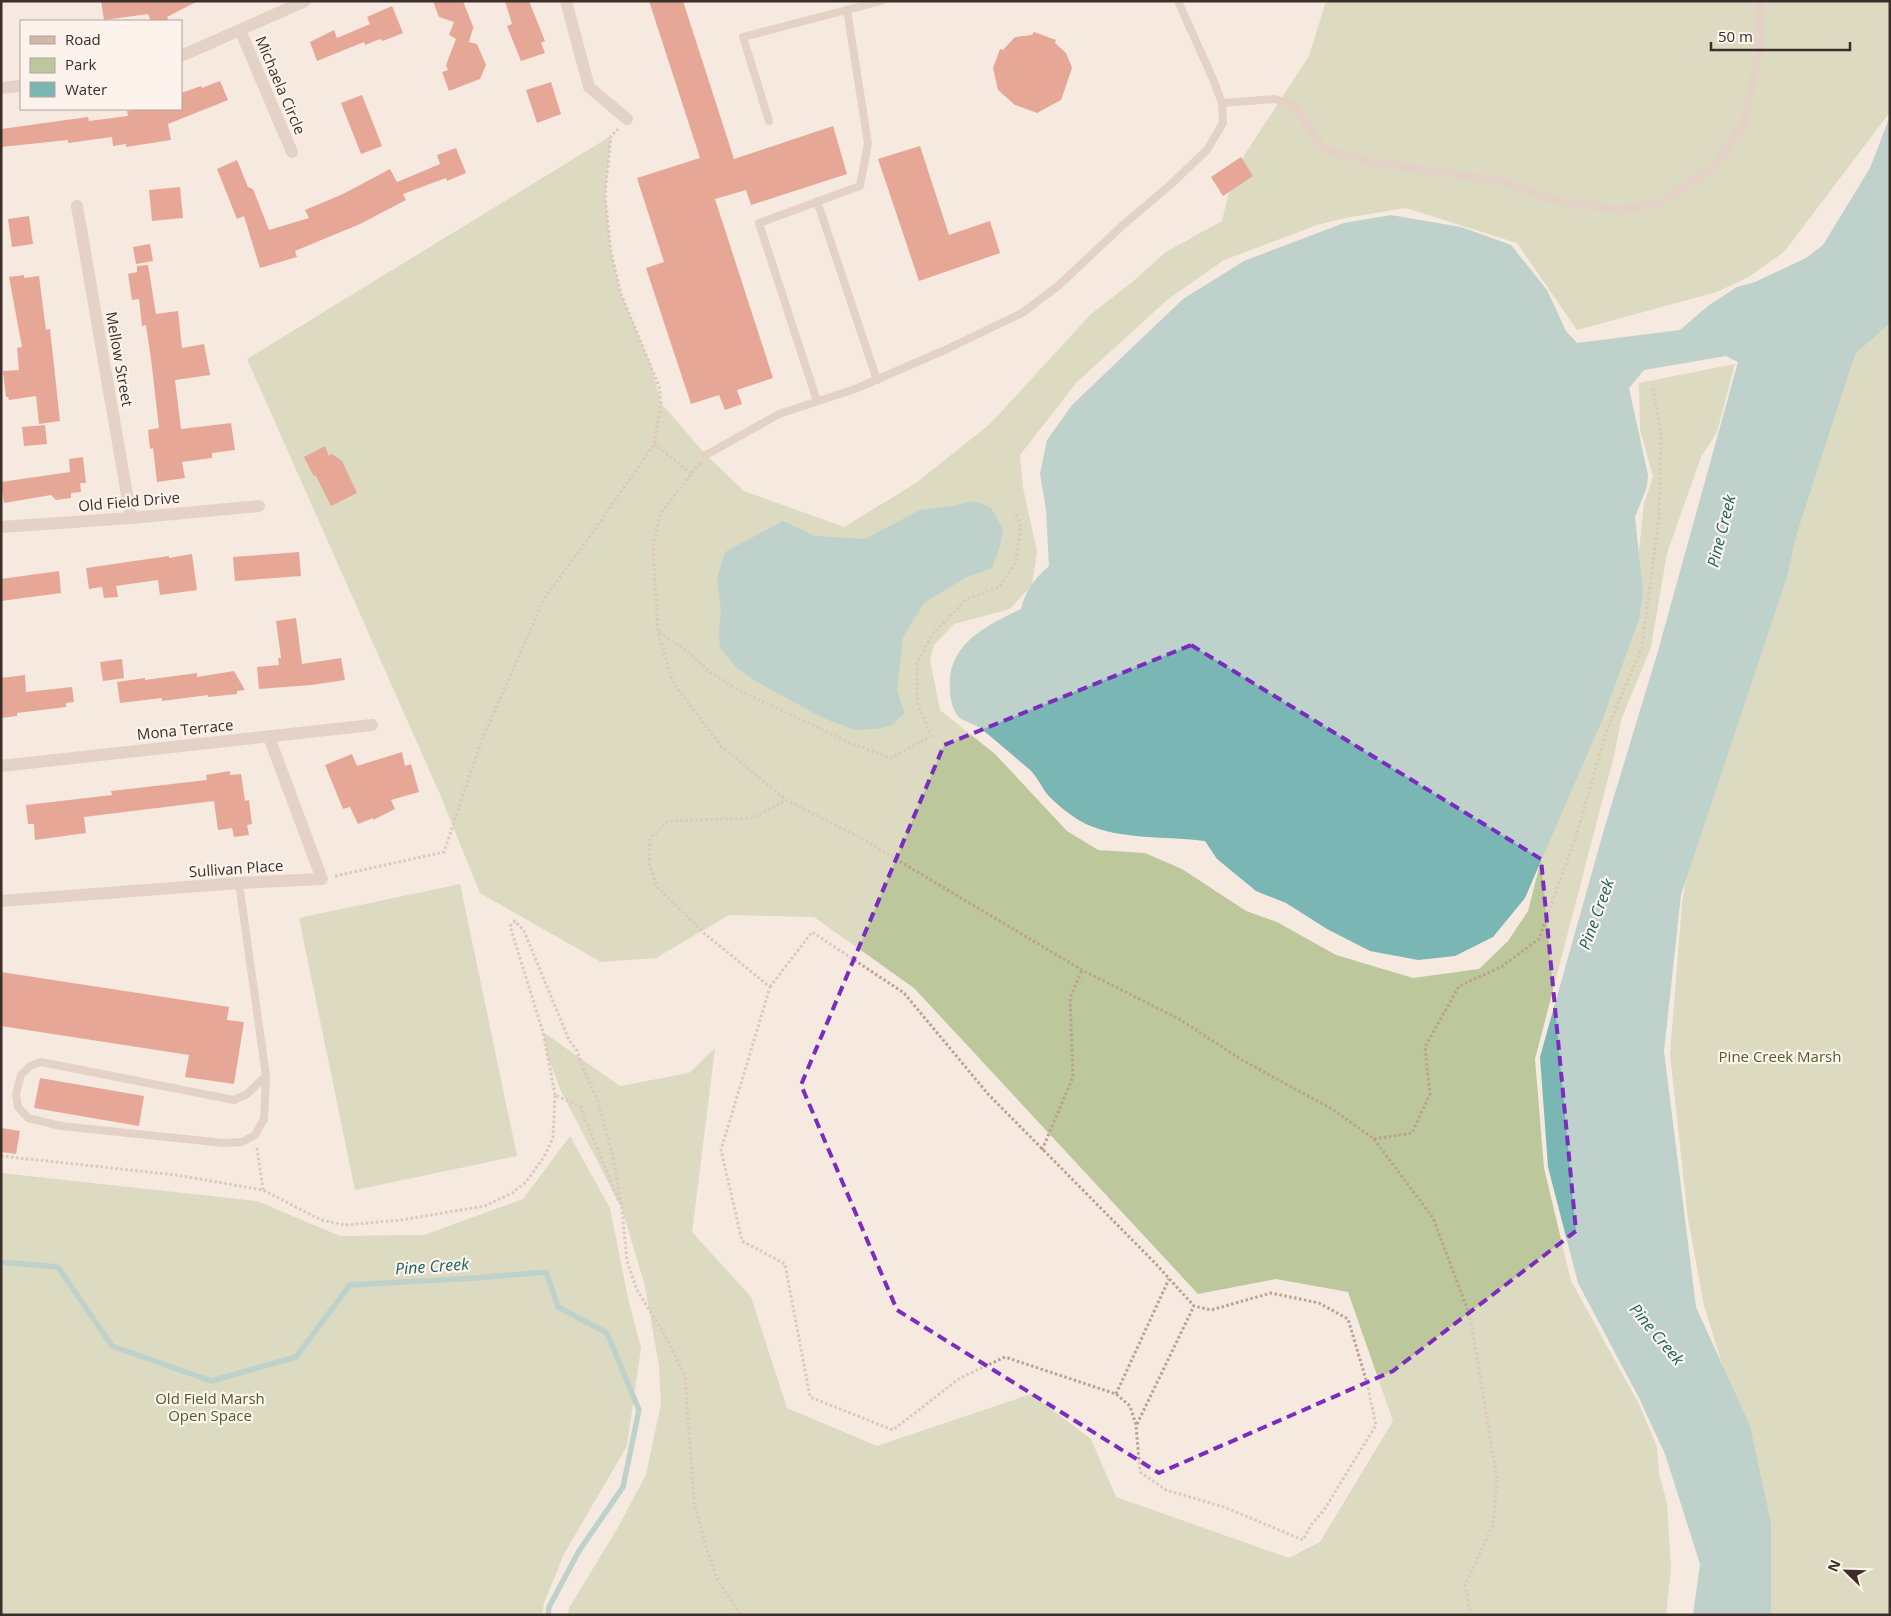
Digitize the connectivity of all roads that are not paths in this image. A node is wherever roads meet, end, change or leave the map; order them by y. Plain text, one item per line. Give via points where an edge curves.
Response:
1 (305, 1) edge
2 (566, 1) edge
3 (881, 1) edge
4 (1178, 1) edge
5 (1760, 1) edge
6 (848, 10) junction
7 (240, 30) junction
8 (182, 56) edge
9 (20, 86) edge
10 (1, 88) edge
11 (1222, 103) junction
12 (627, 119) road end
13 (769, 121) dead end
14 (292, 152) dead end
15 (817, 201) junction
16 (77, 206) dead end
17 (877, 380) junction
18 (817, 401) junction
19 (706, 454) road end
20 (259, 506) dead end
21 (131, 518) junction
22 (1, 527) edge
23 (372, 725) dead end
24 (268, 737) junction
25 (1, 766) edge
26 (238, 883) junction
27 (1, 901) edge
28 (266, 1076) junction

1 - 7 street
2 - 12 street via 590,87
3 - 6 lane
4 - 11 lane
5 - 11 lane via 1759,53 1744,123 1713,168 1661,203 1618,210 1551,200 1501,181 1369,162 1326,149 1295,106 1275,98
6 - 13 lane via 743,37
6 - 15 lane via 868,143 860,186
7 - 8 street
7 - 14 street, Michaela Circle
9 - 10 street
11 - 17 lane via 1223,124 1207,150 1058,286 1022,313
15 - 17 lane
15 - 18 lane via 759,223
16 - 21 street, Mellow Street
17 - 18 lane
18 - 19 lane via 779,414
20 - 21 street, Old Field Drive
21 - 22 street, Old Field Drive
23 - 24 street, Mona Terrace
24 - 25 street, Mona Terrace
24 - 26 street, Sullivan Place via 322,879
26 - 27 street, Sullivan Place
26 - 28 lane
28 - 28 lane via 247,1094 234,1100 40,1062 30,1066 22,1075 16,1094 18,1107 28,1118 61,1126 224,1144 242,1142 255,1135 264,1119

